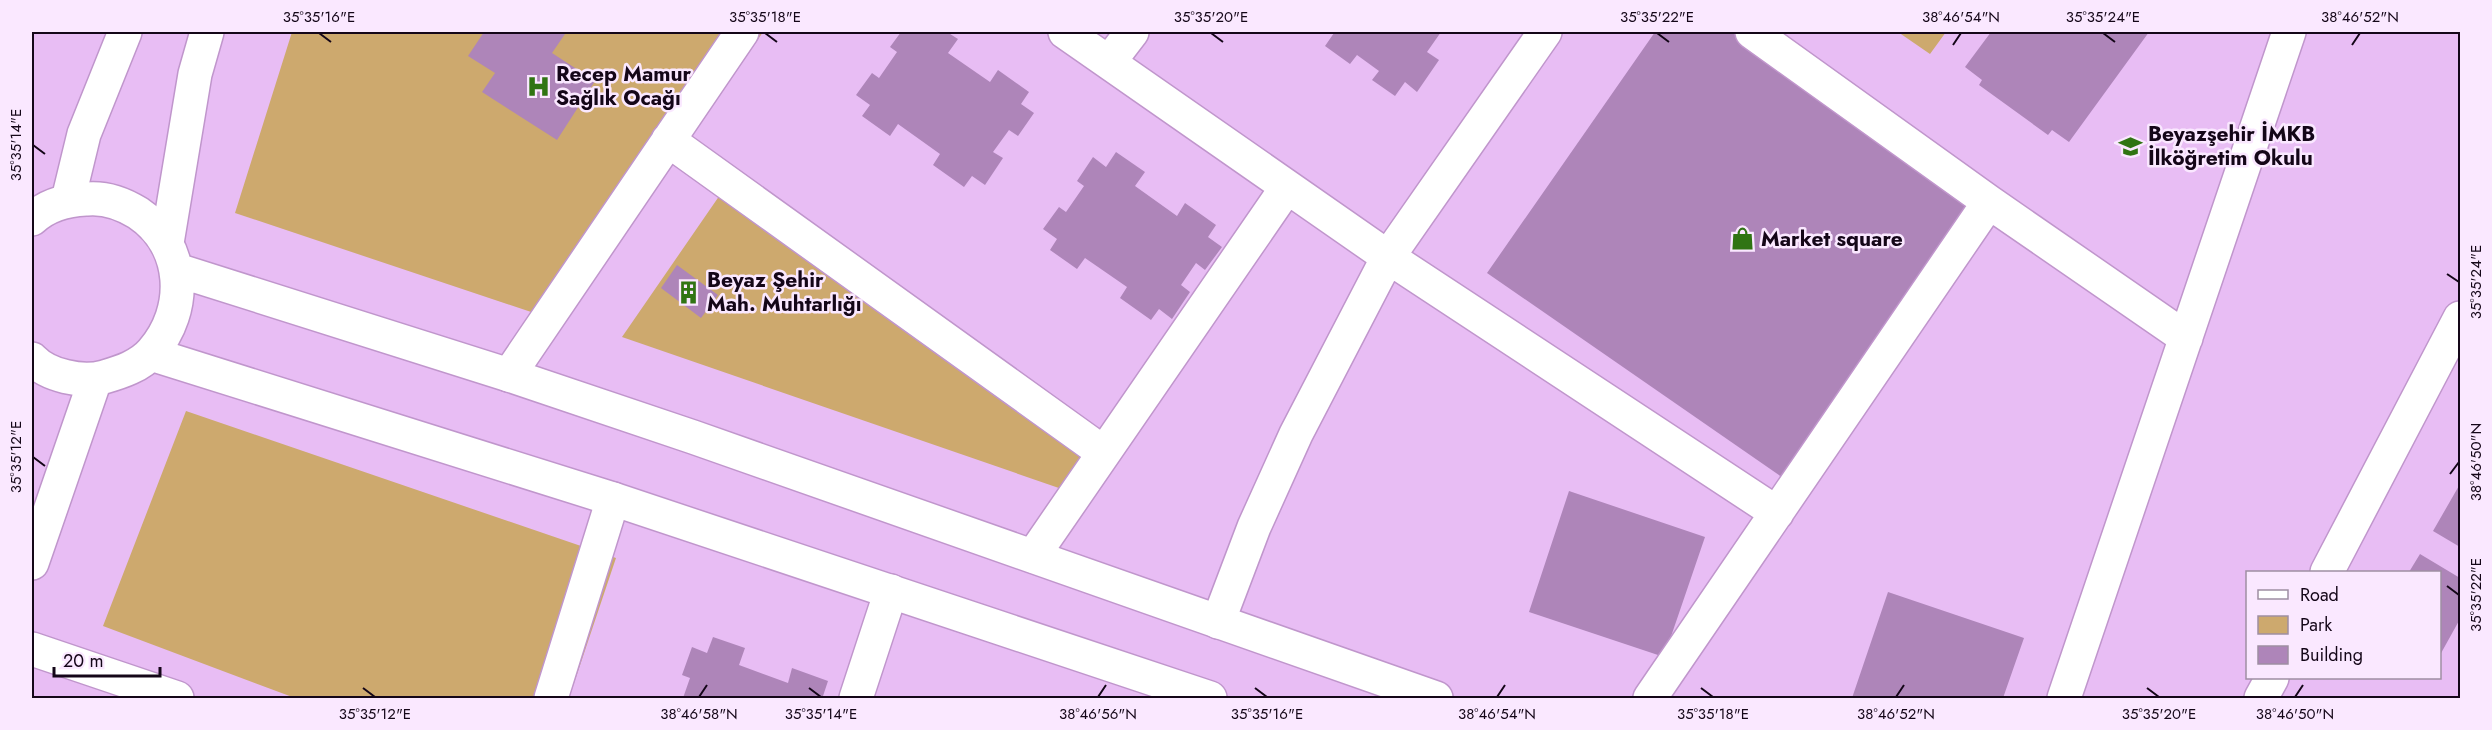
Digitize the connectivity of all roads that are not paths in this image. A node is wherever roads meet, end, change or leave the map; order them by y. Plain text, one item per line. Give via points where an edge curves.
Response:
1 (125, 32) edge
2 (207, 32) edge
3 (742, 32) edge
4 (1065, 32) edge
5 (1132, 32) edge
6 (1545, 32) edge
7 (1752, 32) edge
8 (2289, 32) edge
9 (1109, 62) junction
10 (668, 140) junction
11 (1287, 187) junction
12 (1989, 202) junction
13 (43, 209) edge
14 (172, 256) junction
15 (1388, 257) junction
16 (2460, 318) edge
17 (2186, 338) junction
18 (151, 354) junction
19 (32, 359) edge
20 (508, 375) junction
21 (95, 380) junction
22 (1104, 453) junction
23 (613, 499) junction
24 (1776, 513) junction
25 (1033, 556) junction
26 (32, 563) edge
27 (2328, 571) edge
28 (891, 591) junction
29 (1218, 622) junction
30 (32, 649) edge
31 (2271, 679) edge
32 (1199, 697) edge
33 (177, 699) edge
34 (551, 699) edge
35 (856, 699) edge
36 (1436, 699) edge
37 (1650, 699) edge
38 (2064, 699) edge
39 (2261, 699) edge

1 - 13 main road via 84,134
2 - 14 main road via 195,74
3 - 10 main road
4 - 9 main road
5 - 9 main road
6 - 15 main road
7 - 12 main road
8 - 17 main road
9 - 11 main road
10 - 20 main road
10 - 22 main road
11 - 15 main road
11 - 22 main road
12 - 17 main road
12 - 24 main road
13 - 14 main road via 97,198 125,205 149,220
14 - 18 main road via 178,298 169,328
14 - 20 main road
15 - 24 main road
15 - 29 main road via 1296,434 1254,526
16 - 27 main road
17 - 38 main road
18 - 21 main road via 125,371
18 - 23 main road
19 - 21 main road via 63,376
20 - 25 main road
21 - 26 main road
22 - 25 main road
23 - 28 main road
23 - 34 main road
24 - 37 main road
25 - 29 main road
28 - 32 main road
28 - 35 main road
29 - 36 main road
30 - 33 main road
31 - 39 main road

